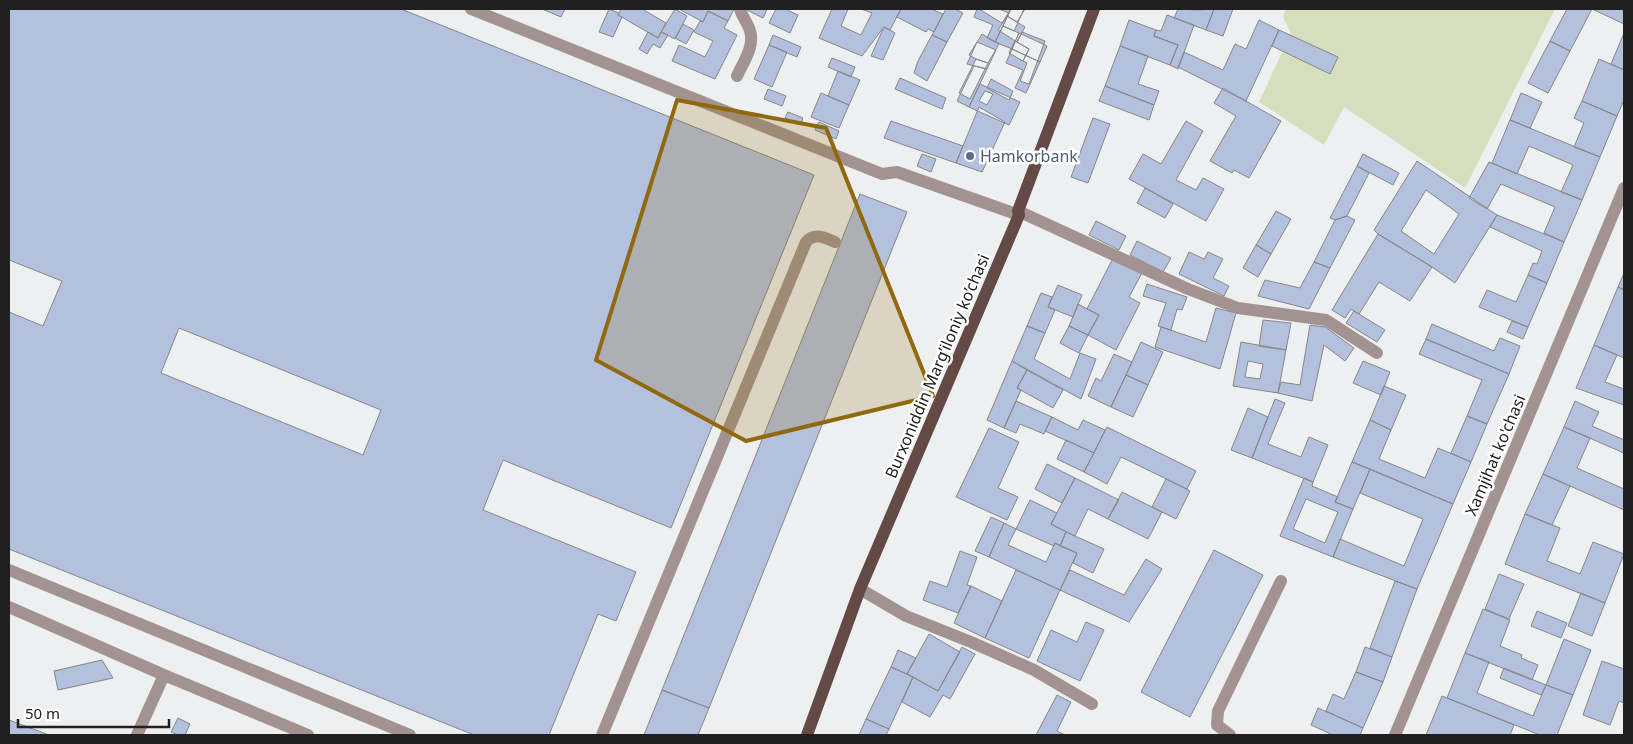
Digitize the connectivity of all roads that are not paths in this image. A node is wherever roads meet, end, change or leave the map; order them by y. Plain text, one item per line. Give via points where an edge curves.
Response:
1 (471, 9) edge
2 (740, 9) edge
3 (1094, 9) edge
4 (737, 76) dead end
5 (1624, 188) edge
6 (1018, 213) junction
7 (835, 242) dead end
8 (1377, 353) dead end
9 (9, 570) edge
10 (1281, 581) dead end
11 (860, 589) junction
12 (9, 607) edge
13 (164, 675) junction
14 (1092, 704) dead end
15 (137, 735) edge
16 (308, 735) edge
17 (410, 735) edge
18 (602, 735) edge
19 (806, 735) edge
20 (1230, 735) edge
21 (1396, 735) edge

1 - 6 street via 882,174 897,172
2 - 4 street via 752,41
3 - 6 main road, Burxoniddin Marg’iloniy ko’chasi
5 - 21 street, Xamjihat ko'chasi
6 - 8 street via 1238,308 1326,320
6 - 11 main road, Burxoniddin Marg’iloniy ko’chasi
7 - 18 street via 817,236 806,242
9 - 17 street
10 - 20 street via 1218,711 1216,725
11 - 14 street via 906,616 1034,670
11 - 19 main road, Burxoniddin Marg’iloniy ko’chasi
12 - 13 street
13 - 15 street
13 - 16 street

